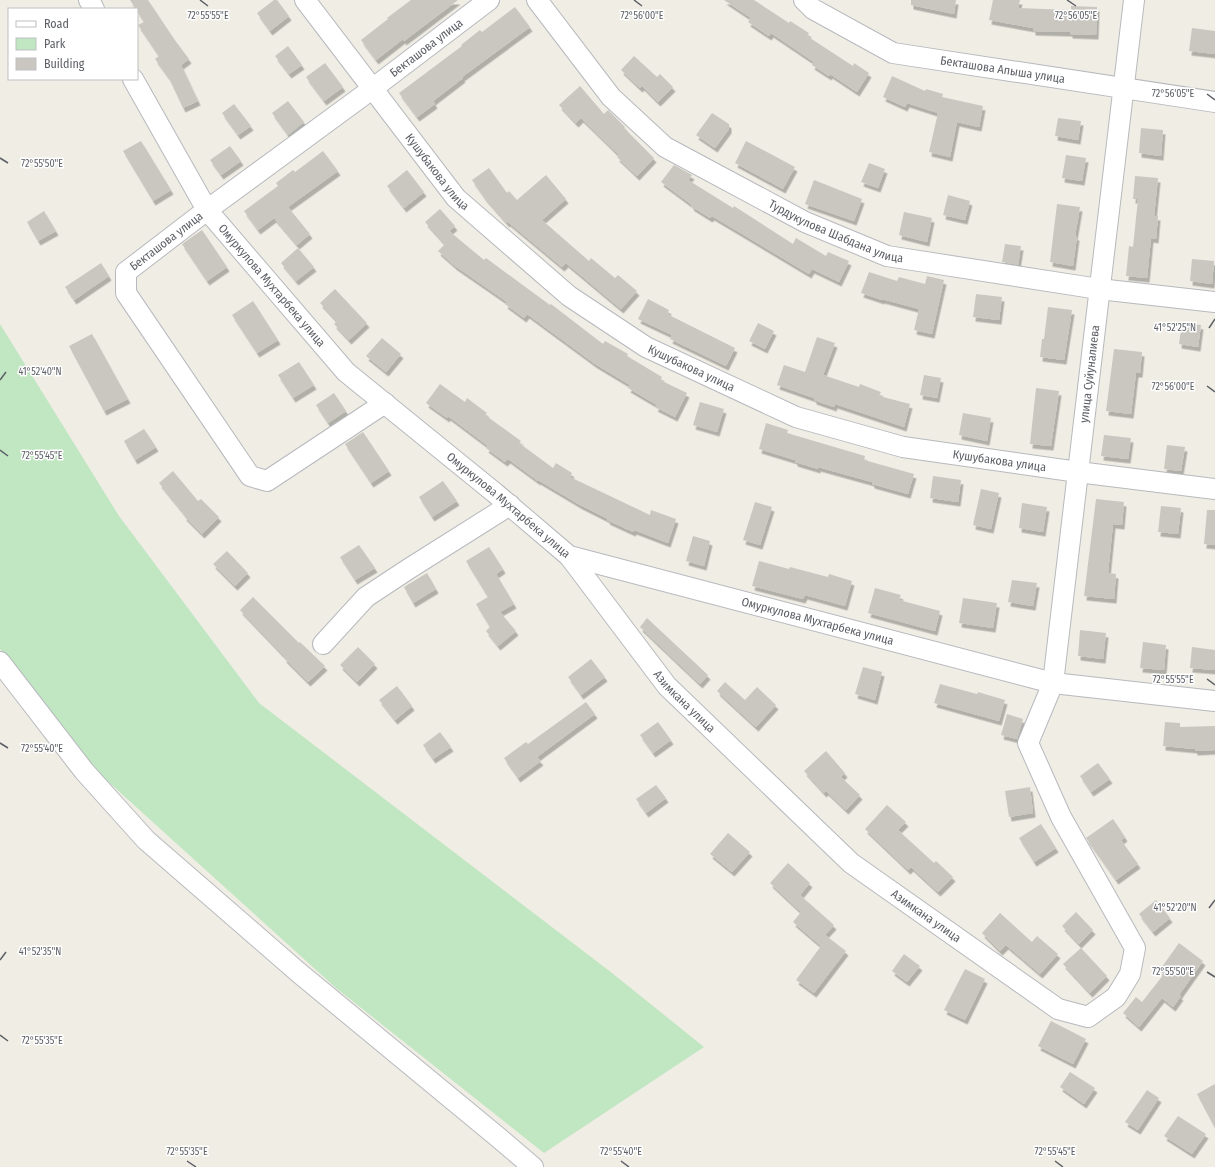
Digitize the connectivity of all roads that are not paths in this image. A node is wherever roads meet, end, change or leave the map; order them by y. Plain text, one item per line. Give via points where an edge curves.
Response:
1 (305, 0) edge
2 (489, 0) edge
3 (537, 0) edge
4 (804, 0) edge
5 (1134, 0) edge
6 (134, 80) edge
7 (1124, 88) junction
8 (372, 89) junction
9 (1215, 102) edge
10 (207, 210) junction
11 (1100, 289) junction
12 (1215, 302) edge
13 (385, 403) junction
14 (1078, 472) junction
15 (1215, 489) edge
16 (510, 506) junction
17 (569, 556) junction
18 (322, 644) dead end
19 (0, 662) edge
20 (1053, 683) junction
21 (1215, 701) edge
22 (1028, 743) joint
23 (533, 1167) edge

1 - 8 street, Кушубакова улица
2 - 8 street, Бекташова улица
3 - 11 street, Турдукулова Шабдана улица via 611,97 665,147 805,222 887,256
4 - 7 street, Бекташова Апыша улица via 813,9 893,53
5 - 7 street, улица Суйуналиева
6 - 10 street, Омуркулова Мухтарбека улица
7 - 9 street, Бекташова Апыша улица
7 - 11 street, улица Суйуналиева
8 - 10 street, Бекташова улица
8 - 14 street, Кушубакова улица via 456,198 569,296 646,347 796,417 903,447
10 - 13 street, Омуркулова Мухтарбека улица via 346,372
10 - 13 street, Бекташова улица via 126,272 126,293 250,476 267,481
11 - 12 street, Турдукулова Шабдана улица
11 - 14 street, улица Суйуналиева
13 - 16 street, Омуркулова Мухтарбека улица
14 - 15 street, Кушубакова улица
14 - 20 street, улица Суйуналиева
16 - 17 street, Омуркулова Мухтарбека улица
16 - 18 street via 366,597
17 - 20 street, Омуркулова Мухтарбека улица
17 - 22 street, Азимкана улица via 667,686 851,863 1058,1008 1088,1017 1116,997 1130,974 1135,948 1061,816
19 - 23 street via 84,771 146,840 298,972
20 - 21 street, Омуркулова Мухтарбека улица
20 - 22 street, улица Суйуналиева

